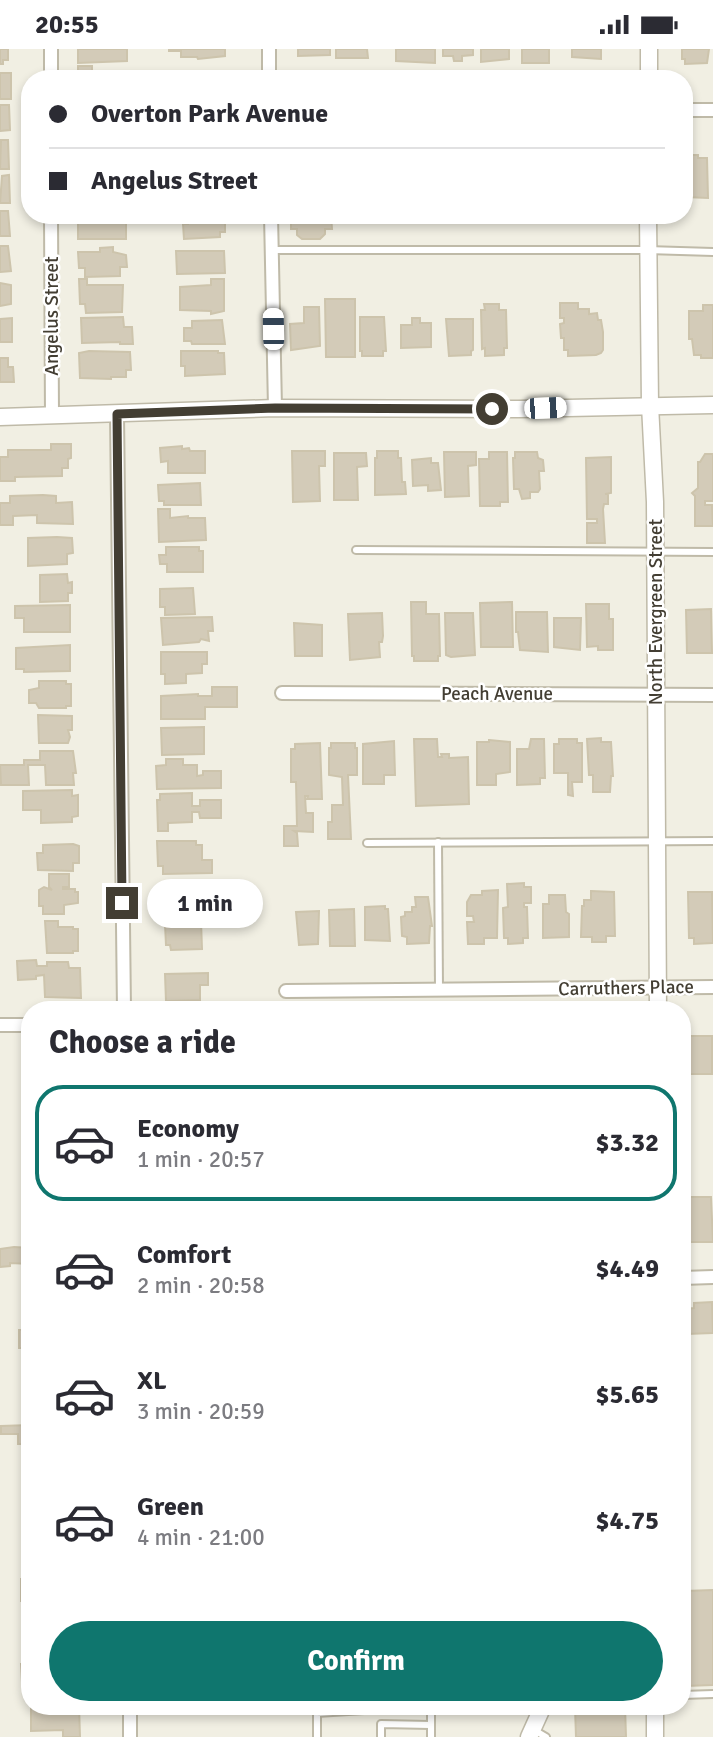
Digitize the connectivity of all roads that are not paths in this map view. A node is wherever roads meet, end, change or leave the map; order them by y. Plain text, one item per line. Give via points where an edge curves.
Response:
1 (51, 49) edge
2 (269, 49) edge
3 (649, 49) edge
4 (51, 70) edge
5 (269, 70) edge
6 (649, 70) edge
7 (693, 110) edge
8 (713, 110) edge
9 (51, 224) edge
10 (271, 224) edge
11 (648, 224) edge
12 (272, 250) junction
13 (647, 250) junction
14 (713, 252) edge
15 (650, 405) junction
16 (713, 405) edge
17 (275, 408) junction
18 (117, 414) junction
19 (52, 416) junction
20 (0, 417) edge
21 (356, 550) dead end
22 (656, 552) junction
23 (713, 552) edge
24 (282, 693) dead end
25 (713, 695) edge
26 (656, 696) junction
27 (657, 840) junction
28 (713, 841) edge
29 (438, 842) junction
30 (367, 843) dead end
31 (713, 987) edge
32 (657, 988) junction
33 (439, 990) junction
34 (286, 991) dead end
35 (124, 1001) edge
36 (657, 1001) edge
37 (0, 1025) edge
38 (21, 1025) edge
39 (713, 1277) edge
40 (691, 1278) edge
41 (713, 1694) edge
42 (691, 1695) edge
43 (130, 1715) edge
44 (317, 1715) edge
45 (431, 1715) edge
46 (541, 1715) edge
47 (655, 1715) edge
48 (430, 1725) junction
49 (536, 1734) edge
50 (130, 1737) edge
51 (317, 1737) edge
52 (382, 1737) edge
53 (431, 1737) edge
54 (655, 1737) edge

1 - 4 street
2 - 5 street
3 - 6 street
7 - 8 street
9 - 19 street, Angelus Street
10 - 12 street
11 - 13 street, North Evergreen Street
12 - 13 lane
12 - 17 street
13 - 14 lane
13 - 15 street, North Evergreen Street
15 - 16 street
15 - 17 street
15 - 22 street, North Evergreen Street
17 - 18 street
18 - 19 street
18 - 35 street
19 - 20 street
21 - 22 lane
22 - 23 lane
22 - 26 street, North Evergreen Street
24 - 26 street, Peach Avenue
25 - 26 street, Peach Avenue
26 - 27 street, North Evergreen Street
27 - 28 lane
27 - 29 lane
27 - 32 street, North Evergreen Street
29 - 30 lane
29 - 33 lane
31 - 32 street, Carruthers Place
32 - 33 street, Carruthers Place
32 - 36 street, North Evergreen Street
33 - 34 street, Carruthers Place
37 - 38 street
39 - 40 street
41 - 42 lane
43 - 50 street
44 - 51 lane
45 - 48 lane
46 - 49 street
47 - 54 street
48 - 52 lane via 382,1724
48 - 53 lane

